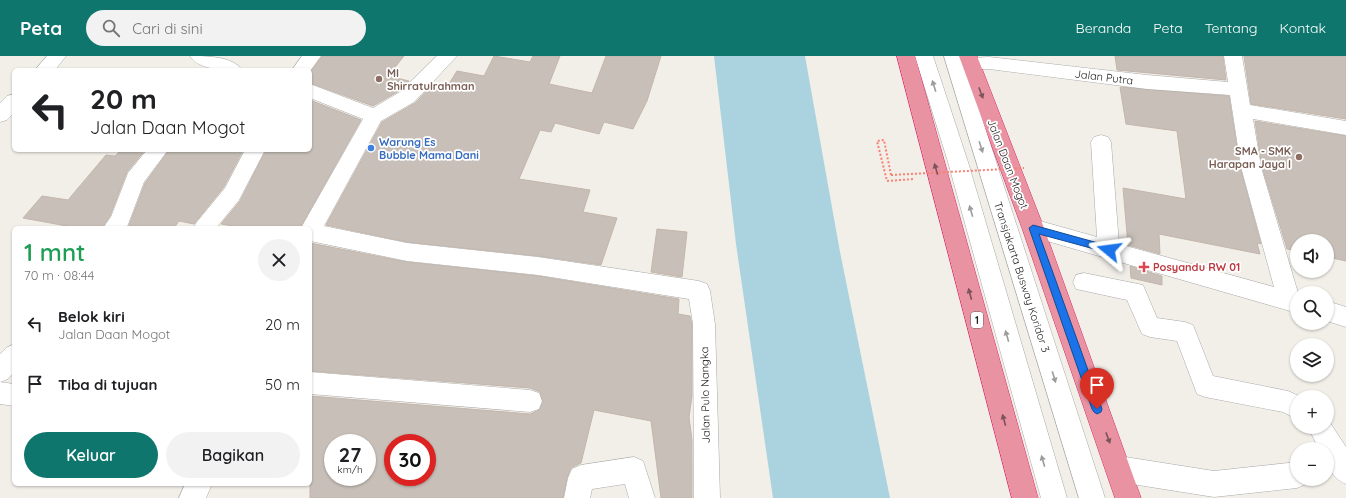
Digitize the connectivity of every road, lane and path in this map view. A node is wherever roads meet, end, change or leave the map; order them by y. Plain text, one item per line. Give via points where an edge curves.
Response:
1 (57, 56) edge
2 (199, 56) edge
3 (312, 56) edge
4 (448, 56) edge
5 (906, 56) edge
6 (924, 56) edge
7 (1075, 56) edge
8 (1233, 56) edge
9 (964, 59) edge
10 (46, 68) edge
11 (228, 68) edge
12 (303, 68) edge
13 (1078, 74) junction
14 (1238, 90) junction
15 (312, 92) edge
16 (12, 103) edge
17 (1242, 110) junction
18 (0, 115) edge
19 (374, 116) junction
20 (1346, 128) edge
21 (1101, 142) dead end
22 (156, 152) edge
23 (254, 152) edge
24 (1024, 168) dead end
25 (939, 178) junction
26 (116, 226) edge
27 (206, 226) edge
28 (312, 228) edge
29 (1033, 228) junction
30 (312, 232) edge
31 (1109, 250) junction
32 (1084, 282) dead end
33 (1290, 292) edge
34 (1290, 301) edge
35 (1334, 313) edge
36 (1346, 316) edge
37 (12, 357) edge
38 (0, 371) edge
39 (312, 383) edge
40 (0, 394) edge
41 (12, 395) edge
42 (530, 401) dead end
43 (1290, 403) edge
44 (1324, 434) edge
45 (1119, 469) junction
46 (1346, 471) edge
47 (1346, 474) edge
48 (1334, 475) edge
49 (1290, 476) edge
50 (198, 486) edge
51 (1216, 491) edge
52 (192, 498) edge
53 (577, 498) edge
54 (642, 498) edge
55 (707, 498) edge
56 (1025, 498) edge
57 (1054, 498) edge
58 (1092, 498) edge
59 (1128, 498) edge

1 - 10 street
2 - 11 street
3 - 12 street
4 - 19 street via 407,97
25 -> 5 highway, 1
57 -> 6 street via 958,162
7 - 13 street
8 - 14 street
9 - 13 street, Jalan Putra
9 -> 29 highway, Jalan Daan Mogot
9 -> 58 street, Transjakarta Busway Koridor 3
13 - 14 street, Jalan Putra
14 - 17 street
15 - 19 street
16 - 18 street
17 - 20 street
17 - 33 street via 1251,167
19 - 28 street
21 - 31 street
22 - 26 street via 135,179 120,221
23 - 27 street via 232,194
24 - 25 path, bridge via 891,175 884,140 877,141 887,181
56 -> 25 highway, 1
29 - 31 street
29 -> 45 highway, Jalan Daan Mogot
30 - 55 street, Jalan Pulo Nangka via 407,252 538,266 699,292 704,324
31 - 34 street
32 - 43 street via 1135,292 1150,327 1185,332 1206,386
35 - 36 street
37 - 38 street
39 - 42 street
40 - 41 street
44 - 46 street
45 - 51 street
45 - 59 highway, Jalan Daan Mogot
47 - 48 street
49 - 51 street
50 - 52 street
53 - 54 street via 581,478 634,470

